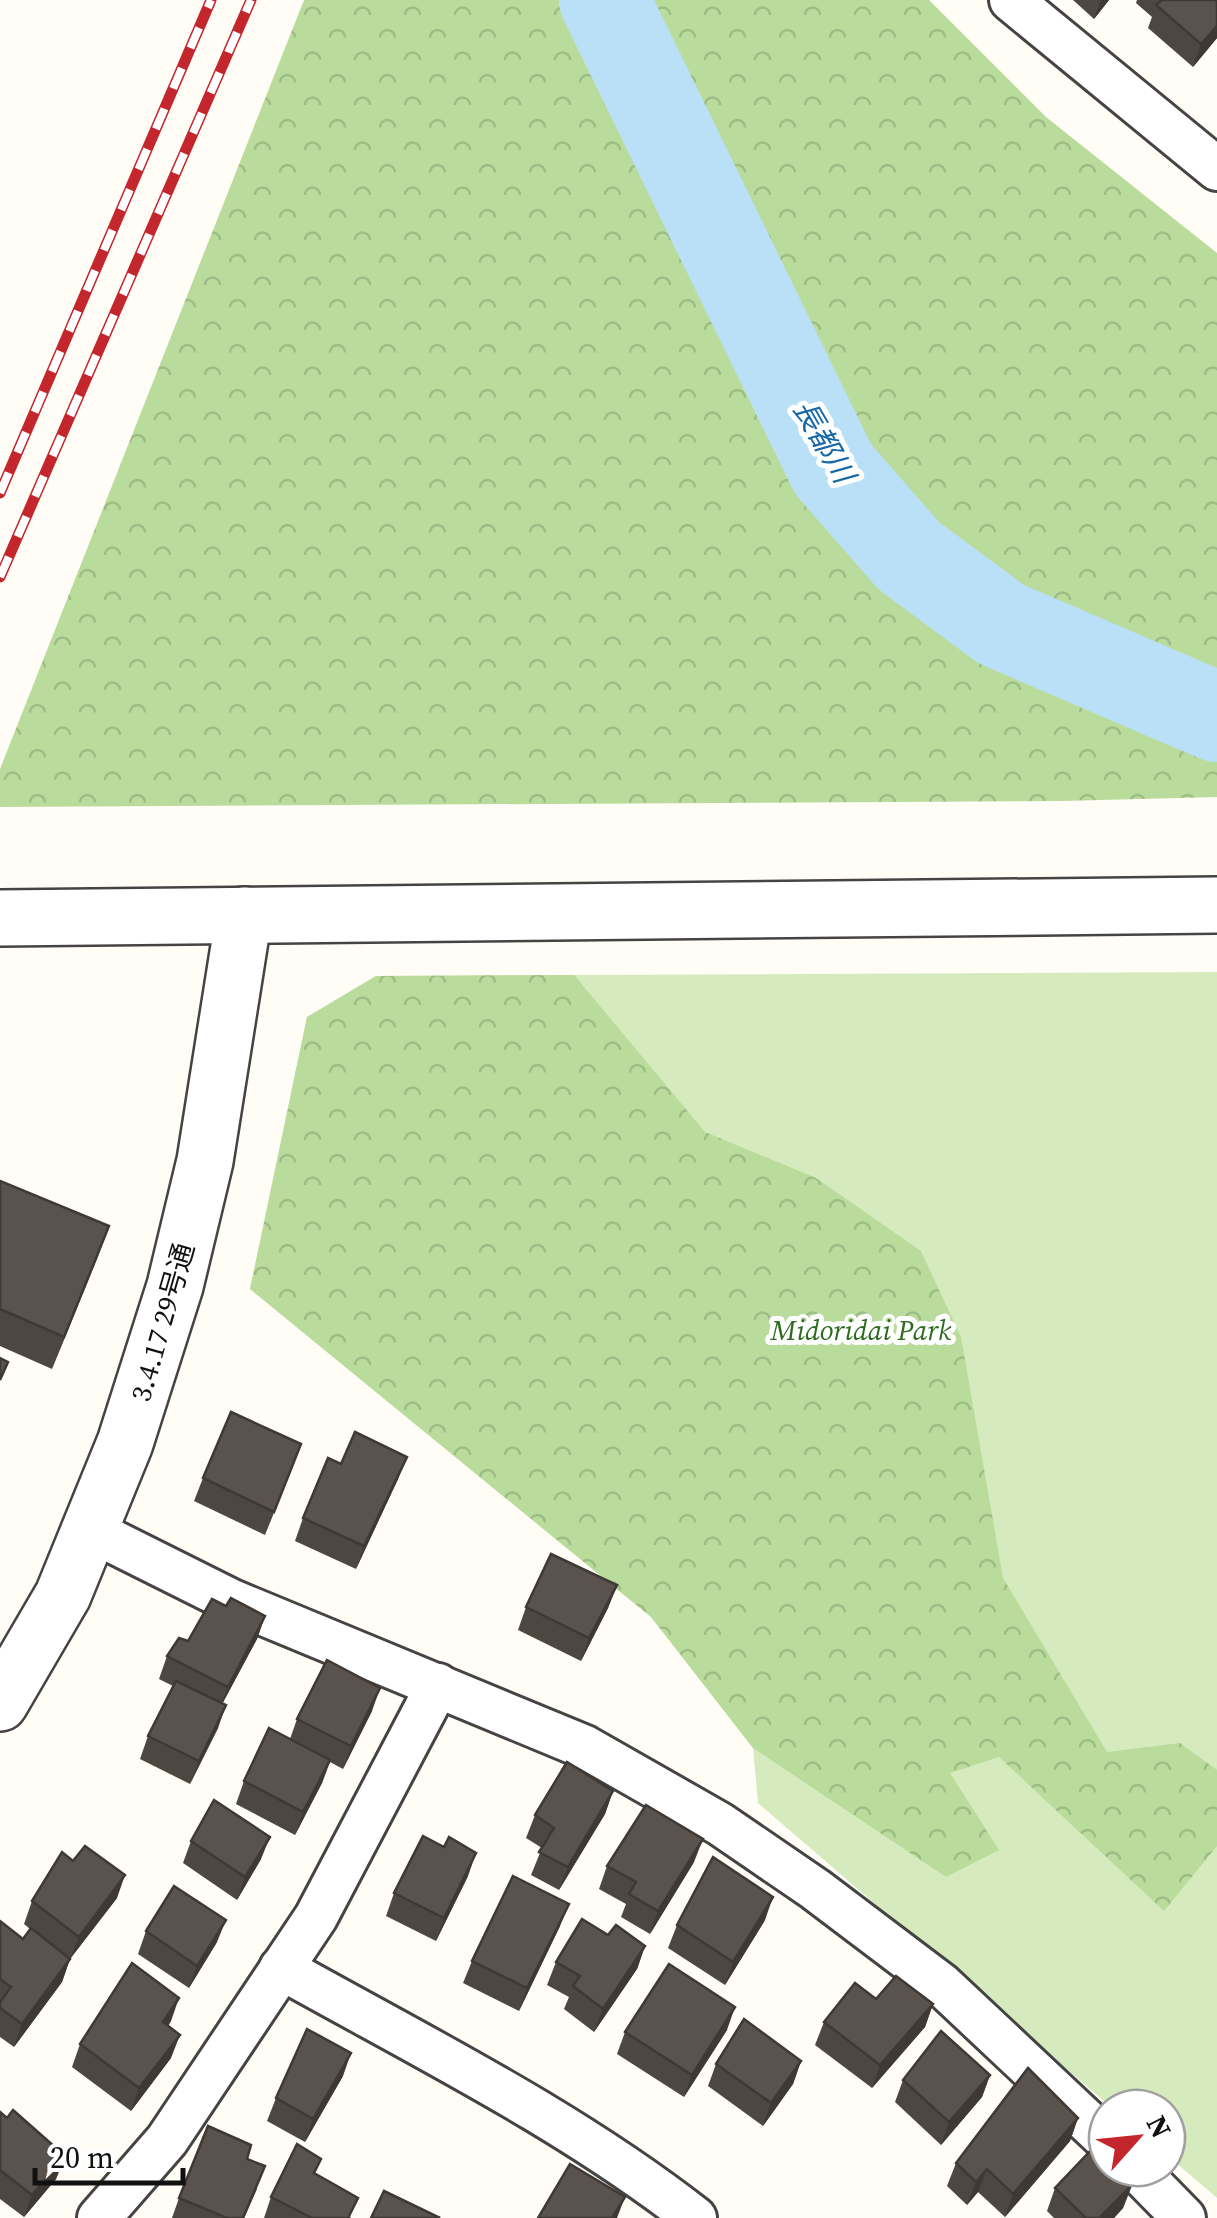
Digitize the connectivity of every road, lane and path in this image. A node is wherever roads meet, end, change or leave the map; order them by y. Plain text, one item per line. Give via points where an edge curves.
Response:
1 (1012, 0) edge
2 (1217, 169) edge
3 (1217, 905) edge
4 (244, 915) junction
5 (13, 918) edge
6 (90, 1530) junction
7 (438, 1685) junction
8 (0, 1703) edge
9 (282, 1968) junction
10 (1087, 2121) edge
11 (1155, 2188) edge
12 (100, 2218) edge
13 (696, 2218) edge
14 (1184, 2218) edge

1 - 2 street
3 - 4 street
4 - 5 street
4 - 6 street, 3.4.17 29号通 via 205,1160 175,1286
6 - 7 street via 232,1601
6 - 8 street, 3.4.17 29号通 via 63,1595
7 - 9 street via 316,1918
7 - 10 street via 586,1747 720,1824 942,1985
9 - 12 street via 167,2140
9 - 13 street via 553,2121
11 - 14 street

